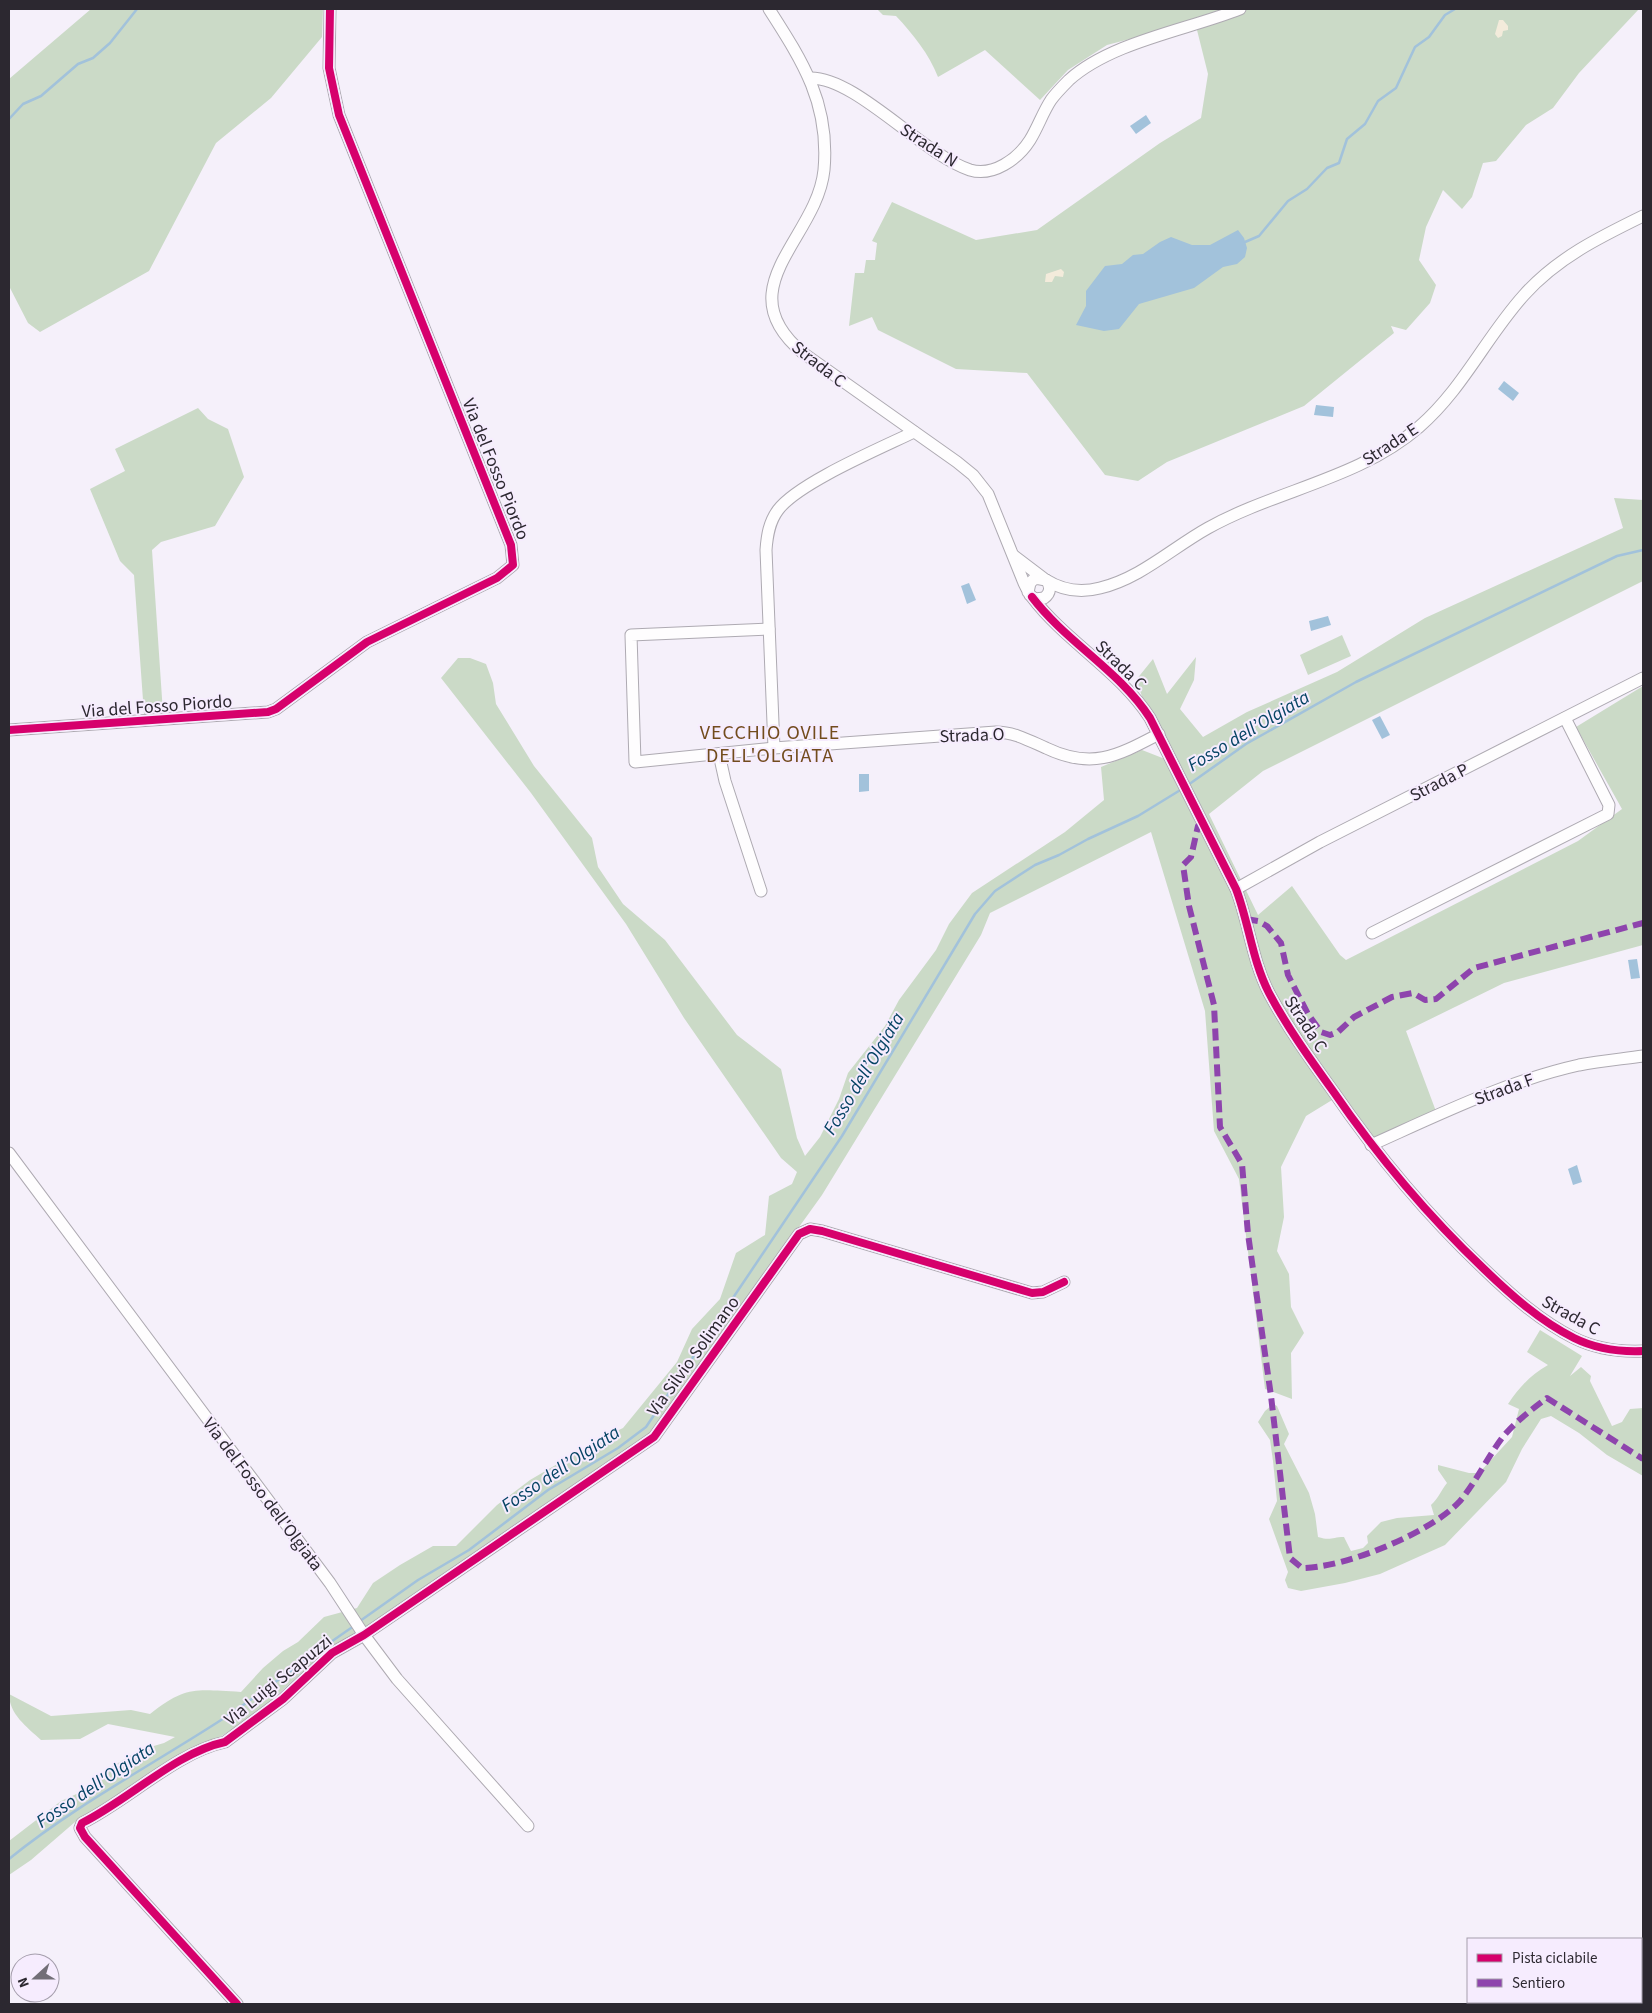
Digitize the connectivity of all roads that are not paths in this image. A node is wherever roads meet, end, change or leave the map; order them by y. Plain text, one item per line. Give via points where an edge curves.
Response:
1 (330, 9) edge
2 (768, 9) edge
3 (1240, 9) edge
4 (810, 78) junction
5 (1643, 216) edge
6 (914, 432) junction
7 (1012, 554) junction
8 (1044, 579) junction
9 (1079, 591) junction
10 (1030, 595) junction
11 (1046, 597) junction
12 (1048, 617) junction
13 (769, 629) junction
14 (1643, 678) edge
15 (1565, 718) junction
16 (9, 730) edge
17 (1159, 734) junction
18 (774, 748) junction
19 (719, 754) junction
20 (1236, 888) junction
21 (761, 890) dead end
22 (1372, 933) dead end
23 (1643, 1056) edge
24 (1371, 1145) junction
25 (9, 1153) edge
26 (1064, 1282) dead end
27 (1643, 1351) edge
28 (359, 1627) junction
29 (528, 1826) dead end
30 (237, 2004) edge

1 - 16 street, Via del Fosso Piordo via 329,68 339,114 511,545 512,565 497,578 367,642 268,712
2 - 4 street, Strada C
3 - 4 street, Strada N via 1090,64 1051,99 1032,137 1020,152 1000,167 986,171 954,163 831,81
4 - 6 street, Strada C via 824,140 823,178 812,211 776,273 772,294 776,318 785,336 799,350
5 - 9 street, Strada E via 1583,247 1538,280 1509,314 1449,398 1396,445 1353,468 1209,528 1125,579
6 - 7 street, Strada C via 958,462 981,484 992,502
6 - 13 street via 791,497 777,512 767,541
7 - 8 street
7 - 10 street, Strada C
8 - 9 street, Strada E via 1064,589
8 - 10 street via 1032,580 1028,586
8 - 11 street via 1050,587
9 - 11 street, Strada E
10 - 11 street via 1038,600
10 - 12 street, Strada C
11 - 12 street
12 - 17 street, Strada C via 1132,694
13 - 18 street
13 - 19 street, Strada O via 631,635 635,762
14 - 15 street, Strada P
15 - 20 street, Strada P
15 - 22 street via 1609,805 1608,814
17 - 18 street, Strada O via 1111,755 1082,760 1000,732
17 - 20 street, Strada C
18 - 19 street, Strada O
19 - 21 street via 725,782
20 - 24 street, Strada C via 1256,962 1269,992
23 - 24 street, Strada F via 1579,1065 1543,1075 1466,1103
24 - 27 street, Strada C via 1448,1234 1528,1309 1586,1343 1614,1350
25 - 28 street, Via del Fosso dell'Olgiata via 330,1583
26 - 28 street, Via Silvio Solimano via 1043,1292 1032,1293 822,1230 804,1230 654,1437
28 - 29 street, Via del Fosso dell'Olgiata via 397,1679
28 - 30 street, Via Luigi Scapuzzi via 282,1699 225,1742 178,1763 105,1812 82,1823 80,1828

